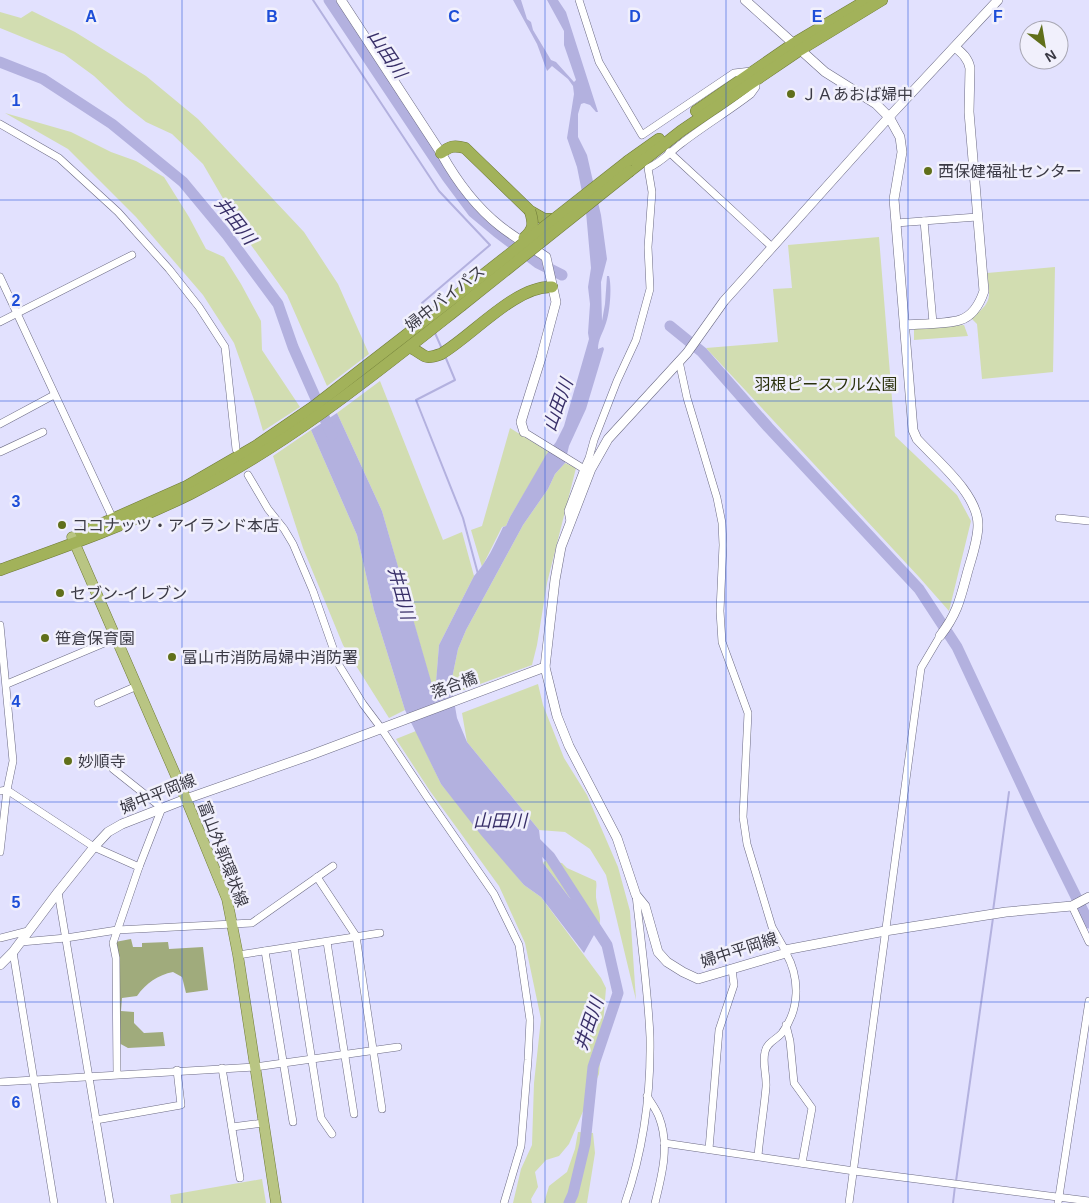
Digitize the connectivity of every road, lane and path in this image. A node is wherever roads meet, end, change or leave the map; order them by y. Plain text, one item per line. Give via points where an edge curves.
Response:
1 (341, 0) edge
2 (579, 0) edge
3 (745, 0) edge
4 (867, 0) edge
5 (882, 0) edge
6 (998, 0) edge
7 (796, 47) junction
8 (955, 47) junction
9 (754, 76) junction
10 (889, 117) junction
11 (0, 124) edge
12 (669, 152) junction
13 (441, 153) junction
14 (629, 166) junction
15 (530, 212) junction
16 (977, 217) junction
17 (555, 219) junction
18 (924, 221) junction
19 (896, 223) junction
20 (772, 247) junction
21 (132, 255) dead end
22 (492, 268) junction
23 (0, 277) edge
24 (552, 283) junction
25 (461, 306) junction
26 (17, 314) junction
27 (0, 322) edge
28 (933, 323) junction
29 (905, 325) junction
30 (409, 347) junction
31 (441, 354) junction
32 (679, 361) junction
33 (54, 395) junction
34 (0, 424) edge
35 (43, 432) dead end
36 (524, 432) joint
37 (236, 449) dead end
38 (257, 450) junction
39 (0, 452) edge
40 (583, 468) junction
41 (248, 475) dead end
42 (1059, 518) dead end
43 (113, 519) junction
44 (570, 521) junction
45 (1089, 521) edge
46 (73, 540) junction
47 (0, 563) edge
48 (0, 570) edge
49 (0, 625) edge
50 (940, 636) joint
51 (116, 638) junction
52 (1, 645) edge
53 (542, 668) junction
54 (7, 684) junction
55 (137, 686) junction
56 (98, 703) dead end
57 (381, 728) junction
58 (113, 770) dead end
59 (4, 790) edge
60 (186, 798) junction
61 (162, 808) junction
62 (1, 843) edge
63 (94, 848) junction
64 (0, 852) edge
65 (333, 866) dead end
66 (139, 867) junction
67 (317, 877) junction
68 (58, 892) junction
69 (636, 895) junction
70 (1087, 898) edge
71 (1072, 906) junction
72 (232, 922) junction
73 (117, 930) junction
74 (28, 931) junction
75 (885, 931) junction
76 (380, 933) dead end
77 (356, 936) junction
78 (0, 938) edge
79 (66, 938) junction
80 (21, 942) junction
81 (327, 942) junction
82 (1089, 942) edge
83 (294, 947) junction
84 (265, 951) junction
85 (13, 952) junction
86 (785, 952) junction
87 (238, 955) junction
88 (0, 965) edge
89 (732, 969) junction
90 (1089, 1001) edge
91 (786, 1026) junction
92 (398, 1047) dead end
93 (373, 1051) junction
94 (345, 1055) junction
95 (312, 1059) junction
96 (283, 1063) junction
97 (255, 1066) junction
98 (222, 1068) junction
99 (177, 1070) junction
100 (117, 1074) junction
101 (89, 1076) junction
102 (34, 1080) junction
103 (0, 1082) edge
104 (647, 1096) junction
105 (382, 1109) dead end
106 (354, 1114) dead end
107 (96, 1120) junction
108 (292, 1122) dead end
109 (263, 1123) junction
110 (232, 1127) junction
111 (332, 1134) dead end
112 (664, 1143) junction
113 (709, 1149) junction
114 (758, 1156) junction
115 (802, 1163) junction
116 (854, 1171) junction
117 (240, 1178) dead end
118 (1059, 1200) edge
119 (1089, 1201) edge
120 (54, 1203) edge
121 (110, 1203) edge
122 (276, 1203) edge
123 (504, 1203) edge
124 (625, 1203) edge
125 (655, 1203) edge
126 (849, 1203) edge

1 - 13 street
2 - 9 street via 600,62 642,134 734,73
3 - 7 street
4 - 7 highway, 婦中バイパス
5 - 7 highway, 婦中バイパス
6 - 8 street
7 - 9 highway, 婦中バイパス
7 - 10 street via 825,72 876,104
8 - 10 street
8 - 16 street via 964,55 970,68 969,112
9 - 12 street via 756,87 751,94
9 - 14 highway, 婦中バイパス
10 - 19 street via 900,137 902,152 894,199
10 - 20 street
11 - 37 street via 59,158 118,212 199,307 225,347
12 - 20 street
12 - 40 street via 648,168 652,192 648,247 650,288 645,308 636,340 616,381
13 - 15 highway via 450,146 465,148
13 - 24 street via 453,175 500,226 546,257
14 - 17 highway, 婦中バイパス, bridge
14 - 25 highway, 婦中バイパス, bridge
15 - 17 highway via 544,219
15 - 22 highway, bridge via 534,225 531,231
16 - 18 street
16 - 28 street via 984,291 980,303 961,320
17 - 22 highway, 婦中バイパス, bridge
18 - 19 street
18 - 28 street
19 - 29 street
20 - 32 street via 724,301
21 - 26 street
22 - 38 highway, 婦中バイパス, bridge
23 - 26 street
24 - 31 highway via 511,302
24 - 36 street via 556,302 524,412
25 - 30 highway, 婦中バイパス
25 - 31 highway via 424,342 426,352
26 - 27 street
26 - 33 street
28 - 29 street
29 - 50 street via 913,430 917,439 966,491 978,525 958,609
30 - 31 highway via 424,357
30 - 38 highway, 婦中バイパス via 317,417
32 - 44 street via 608,439 591,469
32 - 86 street via 722,523 722,642 748,714 743,817 772,927
33 - 34 street
33 - 43 street
35 - 39 street
36 - 40 street
38 - 43 highway, 婦中バイパス
38 - 46 highway, 婦中バイパス via 190,493
40 - 44 street via 568,511
41 - 57 street via 293,544 340,665
42 - 45 street
43 - 46 highway, 婦中バイパス
44 - 53 street via 561,547
46 - 47 highway, 婦中バイパス
46 - 48 highway, 婦中バイパス
46 - 51 main road, 富山外郭環状線
49 - 52 street
50 - 75 street via 921,668
51 - 54 street
51 - 55 main road, 富山外郭環状線
52 - 54 street
53 - 57 street, 落合橋
53 - 69 street, 婦中平岡線 via 569,746 617,838
54 - 59 street via 13,761
55 - 56 street
55 - 60 main road, 富山外郭環状線
57 - 60 street, 婦中平岡線
57 - 123 street via 494,894 518,945 530,1020 528,1060 521,1146
58 - 61 street
59 - 62 street
59 - 63 street
60 - 61 street, 婦中平岡線
60 - 72 main road, 富山外郭環状線 via 223,888
61 - 63 street, 婦中平岡線 via 108,832
61 - 66 street
62 - 64 street
63 - 66 street
63 - 68 street, 婦中平岡線
65 - 67 street
66 - 73 street
67 - 72 street via 252,922
67 - 77 street
68 - 74 street, 婦中平岡線
68 - 79 street
69 - 89 street, 婦中平岡線 via 645,906 658,952 667,962 698,978
69 - 104 street via 650,1038
70 - 71 street, 婦中平岡線
71 - 75 street, 婦中平岡線 via 1006,912
71 - 82 street
72 - 73 street
72 - 87 main road, 富山外郭環状線
73 - 79 street
73 - 100 street via 113,943 116,958
74 - 78 street
74 - 80 street, 婦中平岡線
75 - 86 street, 婦中平岡線
75 - 116 street
76 - 77 street
77 - 81 street
77 - 93 street
79 - 80 street
79 - 101 street
80 - 85 street, 婦中平岡線
81 - 83 street
81 - 94 street
83 - 84 street
83 - 95 street
84 - 87 street
84 - 96 street
85 - 88 street, 婦中平岡線
85 - 102 street
86 - 89 street, 婦中平岡線
86 - 91 street via 797,989 795,1010
87 - 97 main road, 富山外郭環状線
89 - 113 street via 734,985 719,1030
90 - 118 street
91 - 114 street via 768,1044 764,1054 766,1086
91 - 115 street via 794,1083 812,1108
92 - 93 street
93 - 94 street
93 - 105 street
94 - 95 street
94 - 106 street
95 - 96 street
95 - 111 street via 320,1118
96 - 97 street
96 - 108 street
97 - 98 street
97 - 109 main road, 富山外郭環状線
98 - 99 street
98 - 110 street
99 - 100 street
99 - 107 street via 182,1105
100 - 101 street
101 - 102 street
101 - 107 street
102 - 103 street
102 - 120 street
104 - 112 street via 659,1115
104 - 124 street via 642,1138
107 - 121 street
109 - 110 street
109 - 122 main road, 富山外郭環状線
110 - 117 street
112 - 113 street
112 - 125 street
113 - 114 street
114 - 115 street
115 - 116 street
116 - 118 street
116 - 126 street
118 - 119 street

